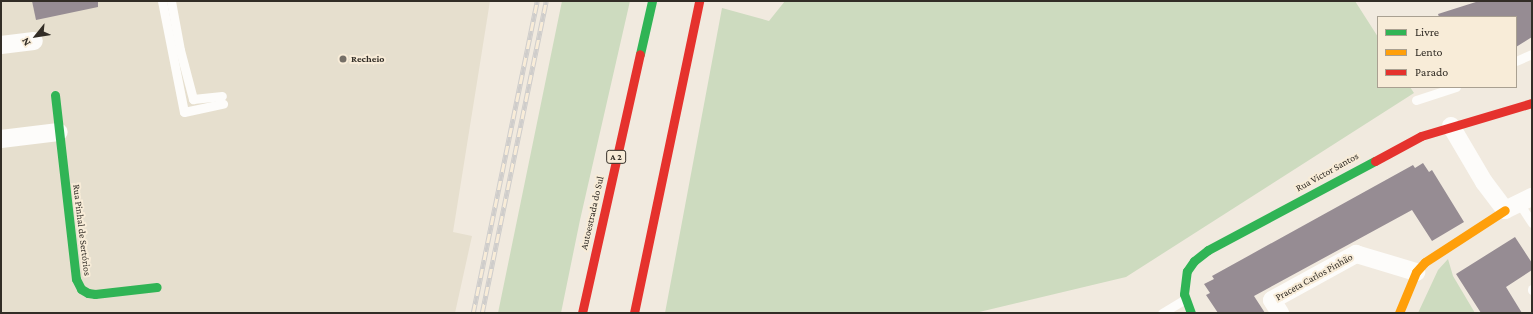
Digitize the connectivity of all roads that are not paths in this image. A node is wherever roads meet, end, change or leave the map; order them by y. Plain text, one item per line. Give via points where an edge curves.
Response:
1 (162, 1) edge
2 (171, 1) edge
3 (652, 1) edge
4 (699, 1) edge
5 (34, 41) dead end
6 (1, 45) edge
7 (1532, 54) edge
8 (1517, 61) edge
9 (1453, 88) edge
10 (55, 95) dead end
11 (1416, 100) dead end
12 (1532, 104) edge
13 (1450, 126) junction
14 (59, 132) junction
15 (1, 139) edge
16 (1519, 204) edge
17 (1532, 223) edge
18 (1416, 272) junction
19 (158, 287) dead end
20 (1185, 299) junction
21 (582, 313) edge
22 (634, 313) edge
23 (1162, 313) edge
24 (1192, 313) edge
25 (1280, 313) edge
26 (1399, 313) edge

1 - 2 lane via 184,112 222,100 193,99
3 - 21 main road, Autoestrada do Sul / A 2
4 - 22 main road
5 - 6 street
7 - 8 lane
9 - 11 lane
10 - 14 main road, Rua Pinhal de Sertórios
12 - 13 main road, Rua Victor Santos
13 - 16 street via 1484,182
13 - 20 main road, Rua Victor Santos via 1406,142 1198,256 1187,271
14 - 15 street
14 - 19 main road, Rua Pinhal de Sertórios via 74,271 81,289 95,294
16 - 17 lane
16 - 18 main road via 1425,262
18 - 25 street, Praceta Carlos Pinhão via 1356,254 1272,300
18 - 26 main road
20 - 23 lane
20 - 24 main road, Rua Victor Santos

